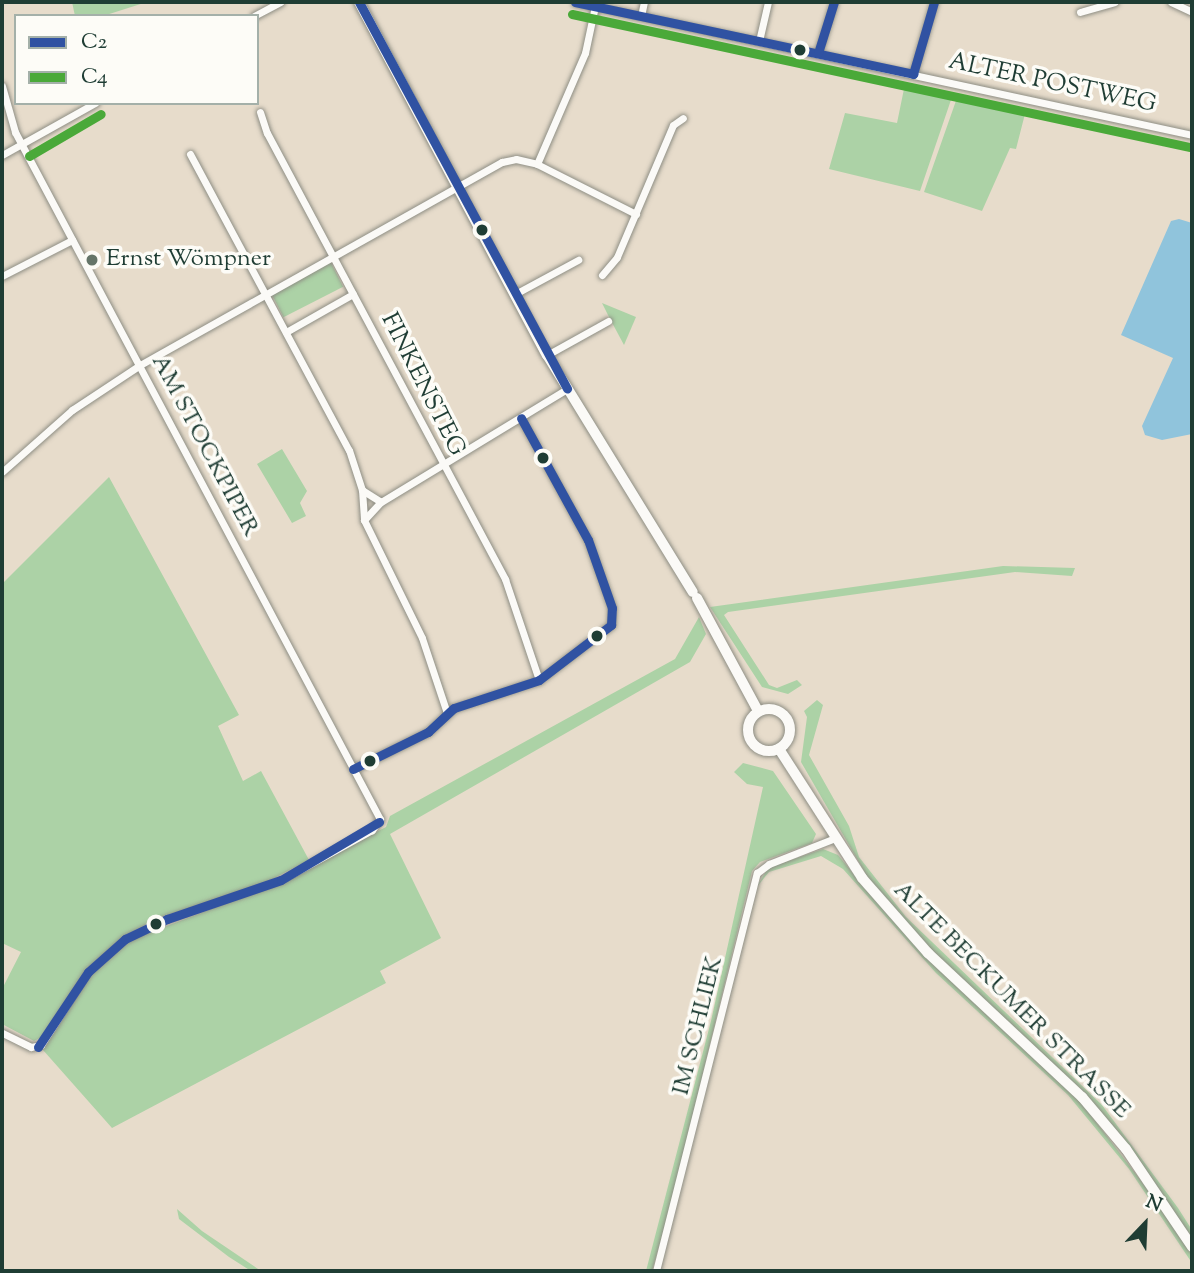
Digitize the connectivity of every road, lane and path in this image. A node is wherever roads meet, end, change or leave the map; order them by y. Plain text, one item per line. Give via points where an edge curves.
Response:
1 (280, 2) edge
2 (359, 2) edge
3 (575, 2) edge
4 (644, 2) edge
5 (768, 2) edge
6 (834, 2) edge
7 (934, 2) edge
8 (1115, 2) edge
9 (1171, 2) edge
10 (595, 6) junction
11 (1080, 12) dead end
12 (1192, 12) edge
13 (258, 14) edge
14 (641, 16) junction
15 (759, 41) junction
16 (818, 53) junction
17 (913, 74) junction
18 (2, 86) edge
19 (92, 105) edge
20 (260, 112) dead end
21 (683, 118) dead end
22 (1192, 135) edge
23 (23, 145) junction
24 (190, 153) dead end
25 (2, 155) edge
26 (537, 164) junction
27 (458, 186) junction
28 (636, 214) junction
29 (72, 240) junction
30 (333, 255) junction
31 (579, 260) dead end
32 (602, 275) dead end
33 (2, 276) edge
34 (266, 293) junction
35 (353, 294) junction
36 (515, 294) junction
37 (608, 321) dead end
38 (286, 332) junction
39 (547, 355) junction
40 (140, 365) junction
41 (567, 389) junction
42 (521, 418) junction
43 (442, 465) junction
44 (2, 472) edge
45 (362, 490) junction
46 (381, 502) junction
47 (364, 520) junction
48 (539, 680) junction
49 (758, 711) junction
50 (447, 713) junction
51 (779, 749) junction
52 (353, 769) junction
53 (835, 838) junction
54 (2, 1033) edge
55 (1192, 1247) edge
56 (656, 1271) edge

1 - 13 street
2 - 27 street
3 - 10 street, ALTER POSTWEG
4 - 14 street
5 - 15 street
6 - 16 street
7 - 17 street
8 - 11 street
9 - 12 street
10 - 14 street, ALTER POSTWEG
10 - 26 street via 585,53
14 - 15 street, ALTER POSTWEG
15 - 16 street, ALTER POSTWEG
16 - 17 street, ALTER POSTWEG
17 - 22 street, ALTER POSTWEG
18 - 23 street, AM STOCKPIPER
19 - 23 street
20 - 30 street, FINKENSTEG
21 - 28 street via 673,125
23 - 25 street
23 - 29 street, AM STOCKPIPER
24 - 34 street
26 - 27 street via 516,159 502,162
26 - 28 street
27 - 30 street
27 - 36 street
28 - 32 street via 617,257
29 - 33 street
29 - 40 street, AM STOCKPIPER
30 - 34 street
30 - 35 street, FINKENSTEG
31 - 36 street
34 - 38 street
34 - 40 street
35 - 38 street
35 - 43 street, FINKENSTEG
36 - 39 street
37 - 39 street
38 - 45 street via 349,450
39 - 41 street
40 - 44 street via 72,410
40 - 52 street, AM STOCKPIPER
41 - 42 street
41 - 49 street via 695,595
42 - 43 street
42 - 48 street via 588,540 613,614 608,629
43 - 46 street
43 - 48 street, FINKENSTEG via 509,590
45 - 46 street
45 - 47 street
46 - 47 street
47 - 50 street via 422,638
48 - 50 street
49 - 51 street via 750,720 749,739 765,751
49 - 51 street via 776,709 789,723 789,738
50 - 52 street via 428,732
51 - 53 street, ALTE BECKUMER STRASSE
52 - 54 street, AM STOCKPIPER via 379,822 281,880 167,919 125,939 88,972 38,1047
53 - 55 street, ALTE BECKUMER STRASSE via 862,878 928,953 1082,1097 1126,1149
53 - 56 street, IM SCHLIEK via 769,863 757,873

